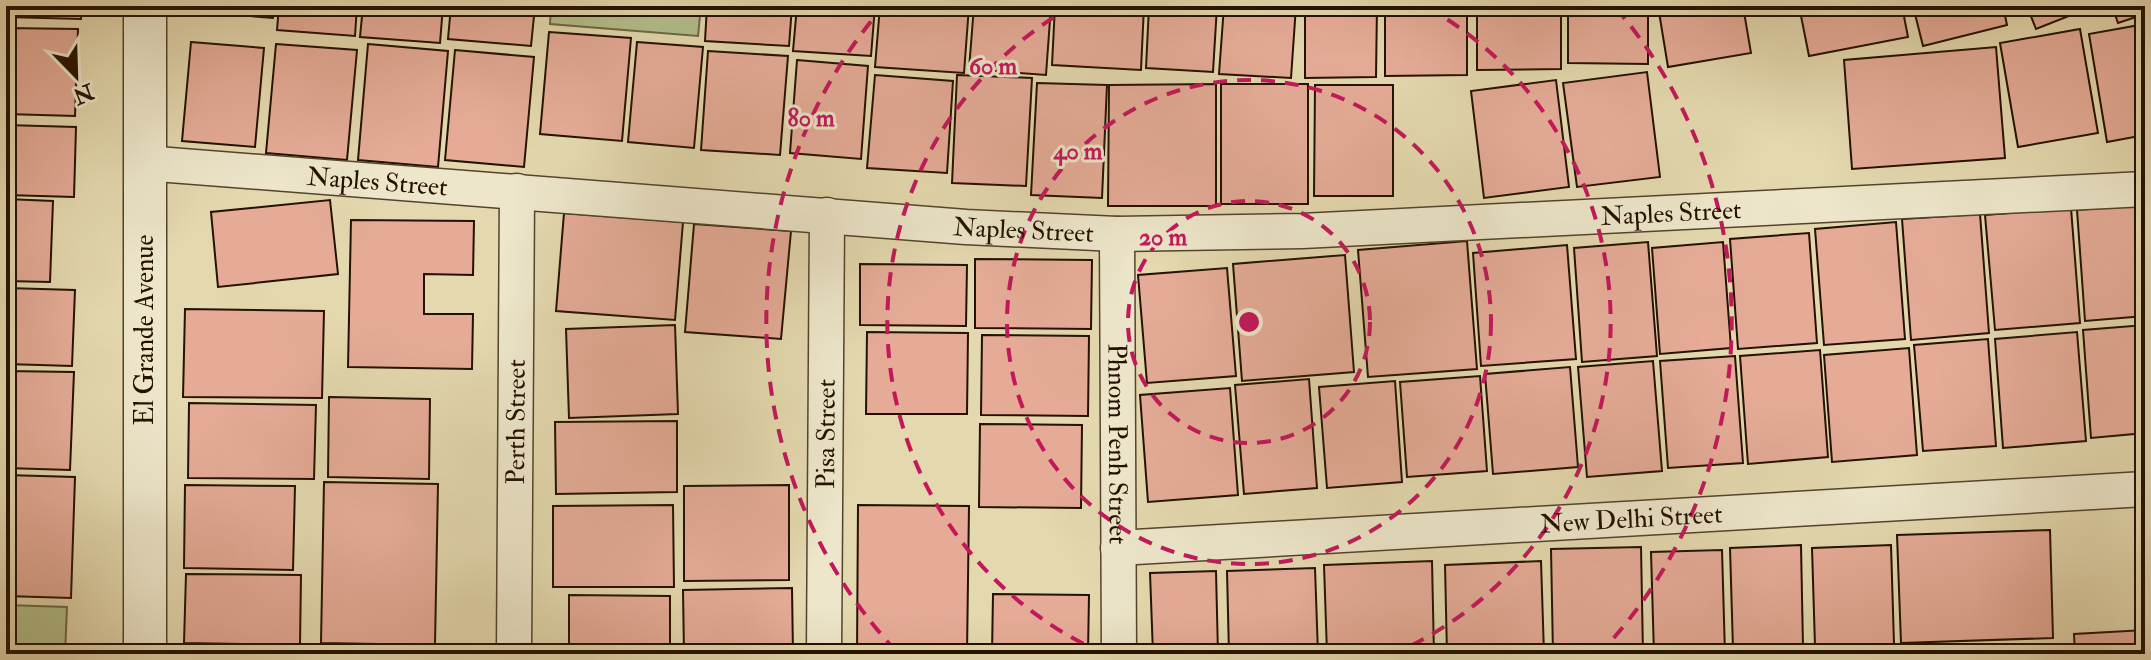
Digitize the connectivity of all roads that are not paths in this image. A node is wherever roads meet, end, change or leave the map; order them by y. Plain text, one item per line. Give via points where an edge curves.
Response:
1 (145, 6) edge
2 (144, 163) junction
3 (2145, 189) edge
4 (517, 191) junction
5 (827, 215) junction
6 (1117, 234) junction
7 (2145, 489) edge
8 (1118, 548) junction
9 (145, 654) edge
10 (514, 654) edge
11 (824, 654) edge
12 (1119, 654) edge

1 - 2 street, El Grande Avenue
2 - 4 street, Naples Street
2 - 9 street, El Grande Avenue
3 - 6 street, Naples Street via 1302,231
4 - 5 street, Naples Street
4 - 10 street, Perth Street
5 - 6 street, Naples Street
5 - 11 street, Pisa Street
6 - 8 street, Phnom Penh Street
7 - 8 street, New Delhi Street
8 - 12 street, Phnom Penh Street

